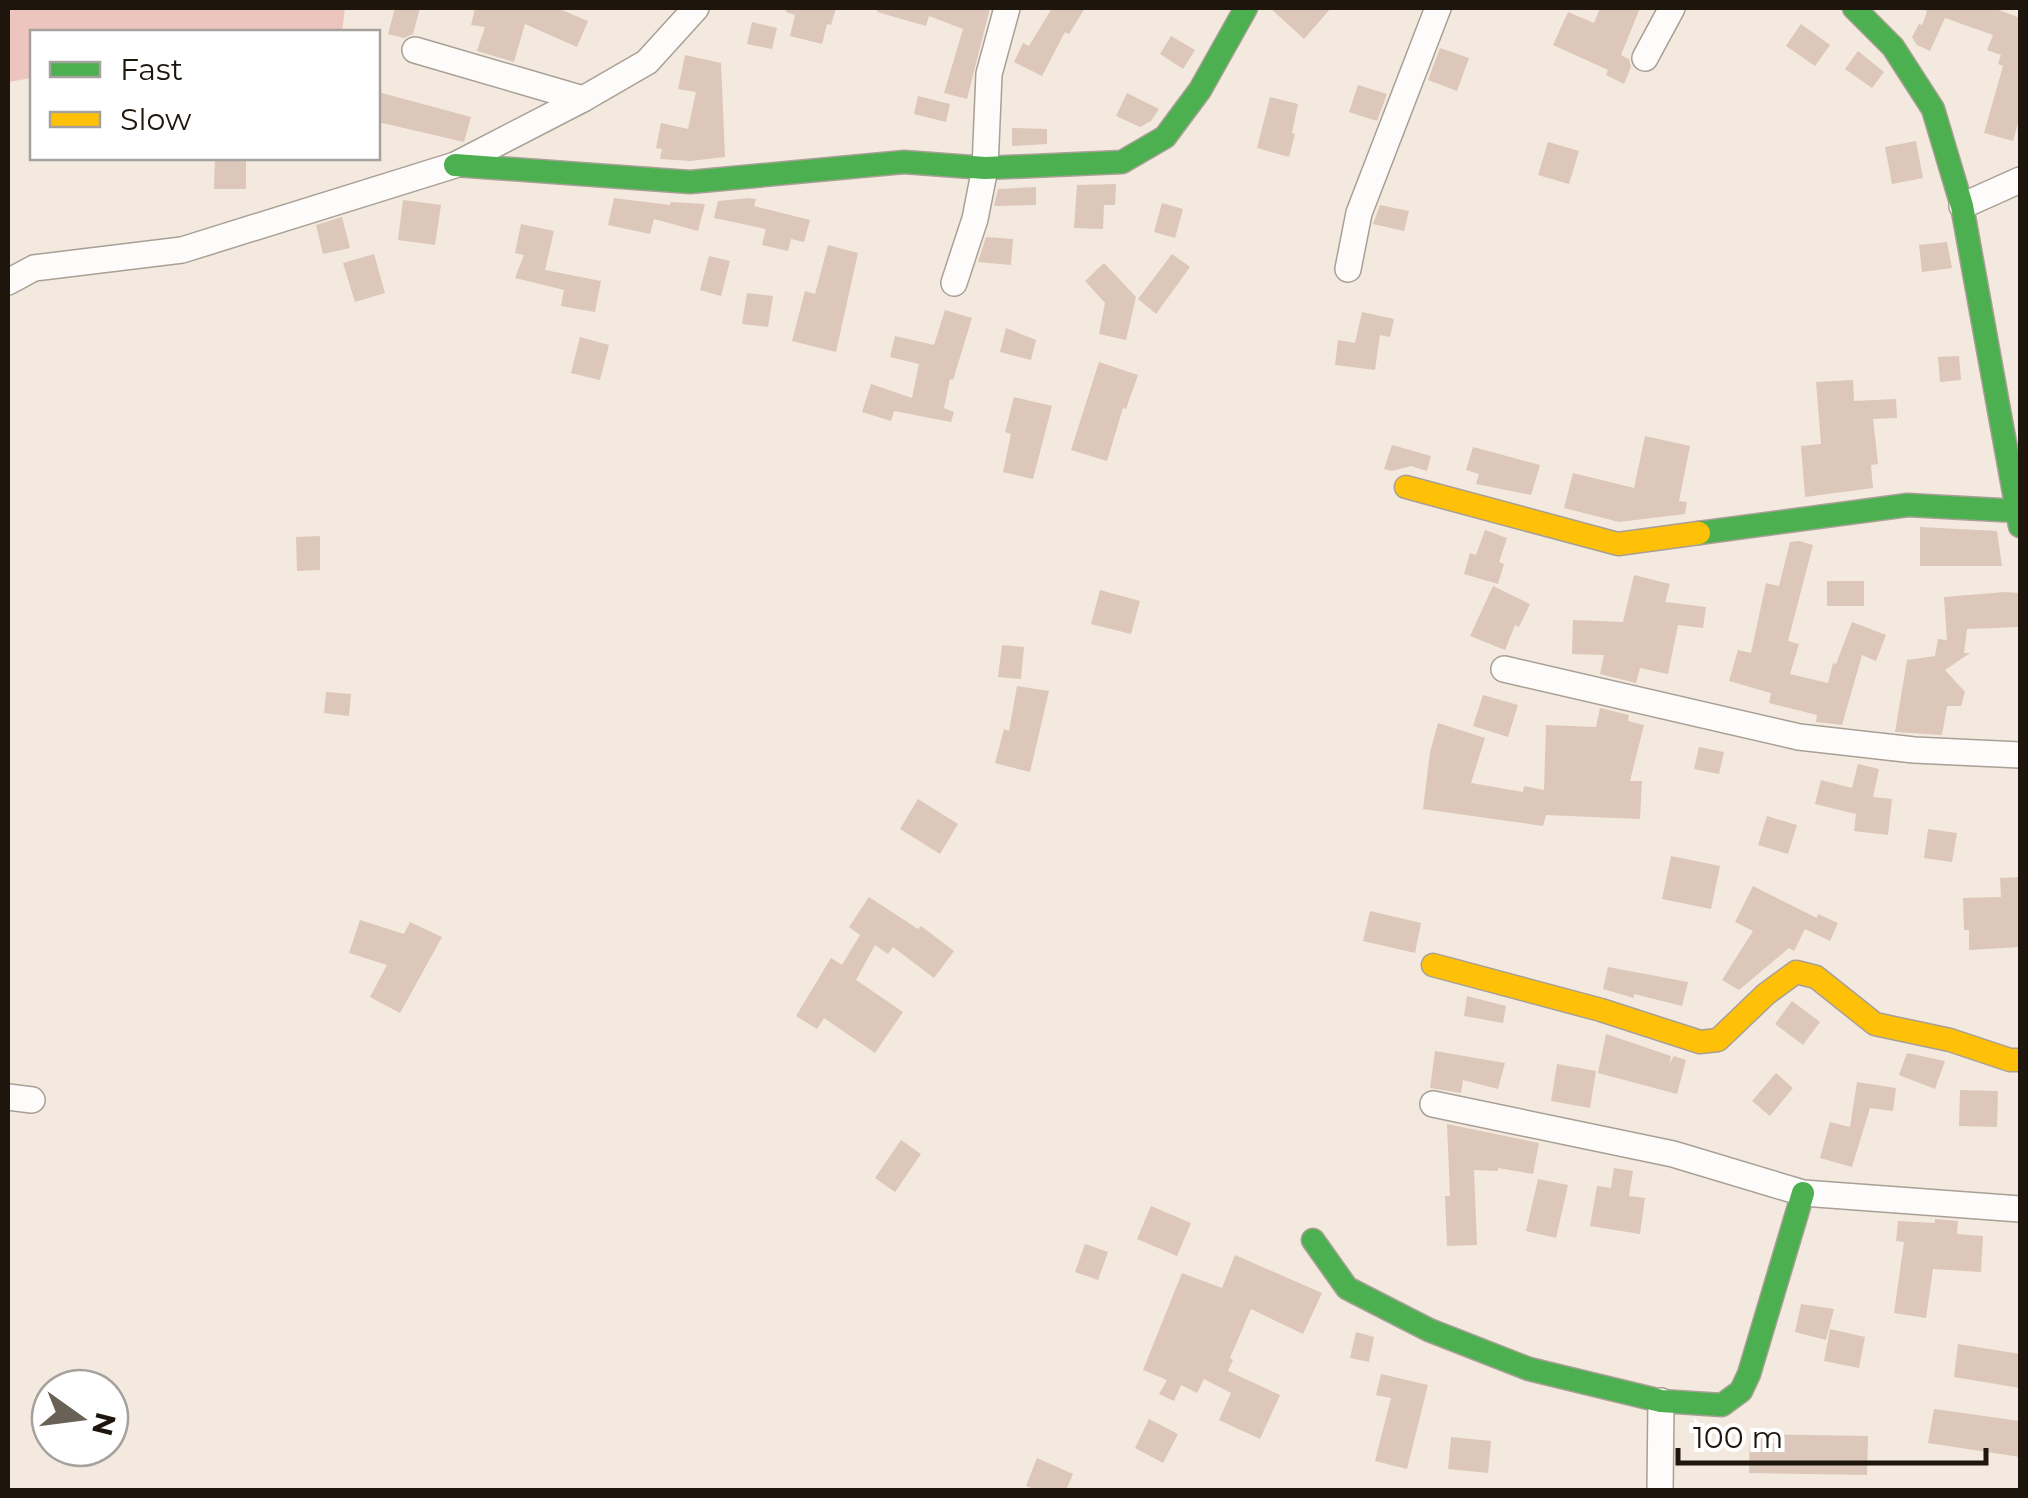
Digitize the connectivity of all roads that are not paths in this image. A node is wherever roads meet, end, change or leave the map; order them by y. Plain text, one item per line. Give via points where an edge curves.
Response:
1 (696, 8) edge
2 (1007, 8) edge
3 (1246, 8) edge
4 (1438, 8) edge
5 (1672, 8) edge
6 (1854, 8) edge
7 (415, 50) dead end
8 (1644, 58) dead end
9 (583, 100) junction
10 (455, 165) junction
11 (985, 168) junction
12 (2020, 180) edge
13 (1962, 206) junction
14 (1348, 270) dead end
15 (8, 282) edge
16 (954, 283) dead end
17 (2014, 457) edge
18 (1406, 487) dead end
19 (2019, 518) edge
20 (1504, 669) dead end
21 (2020, 755) edge
22 (1433, 966) dead end
23 (2020, 1060) edge
24 (1433, 1104) dead end
25 (1803, 1193) junction
26 (2020, 1209) edge
27 (1313, 1240) dead end
28 (1661, 1401) junction
29 (1660, 1490) edge

1 - 9 street via 647,62
2 - 11 street via 989,74
3 - 11 street via 1200,90 1164,137 1122,162
4 - 14 street via 1359,213
5 - 8 street
6 - 13 street via 1893,48 1933,109
7 - 9 street
9 - 10 street
10 - 11 street via 690,182 904,162
10 - 15 street via 182,250 34,268
11 - 16 street
12 - 13 street
13 - 17 street
17 - 19 street
18 - 19 street via 1618,544 1908,505
20 - 21 street via 1799,737
22 - 23 street via 1700,1042 1718,1040 1796,972 1816,977 1875,1024
24 - 25 street via 1673,1154
25 - 26 street
25 - 28 street via 1741,1391 1722,1405
27 - 28 street via 1348,1288 1429,1330 1528,1370
28 - 29 street

